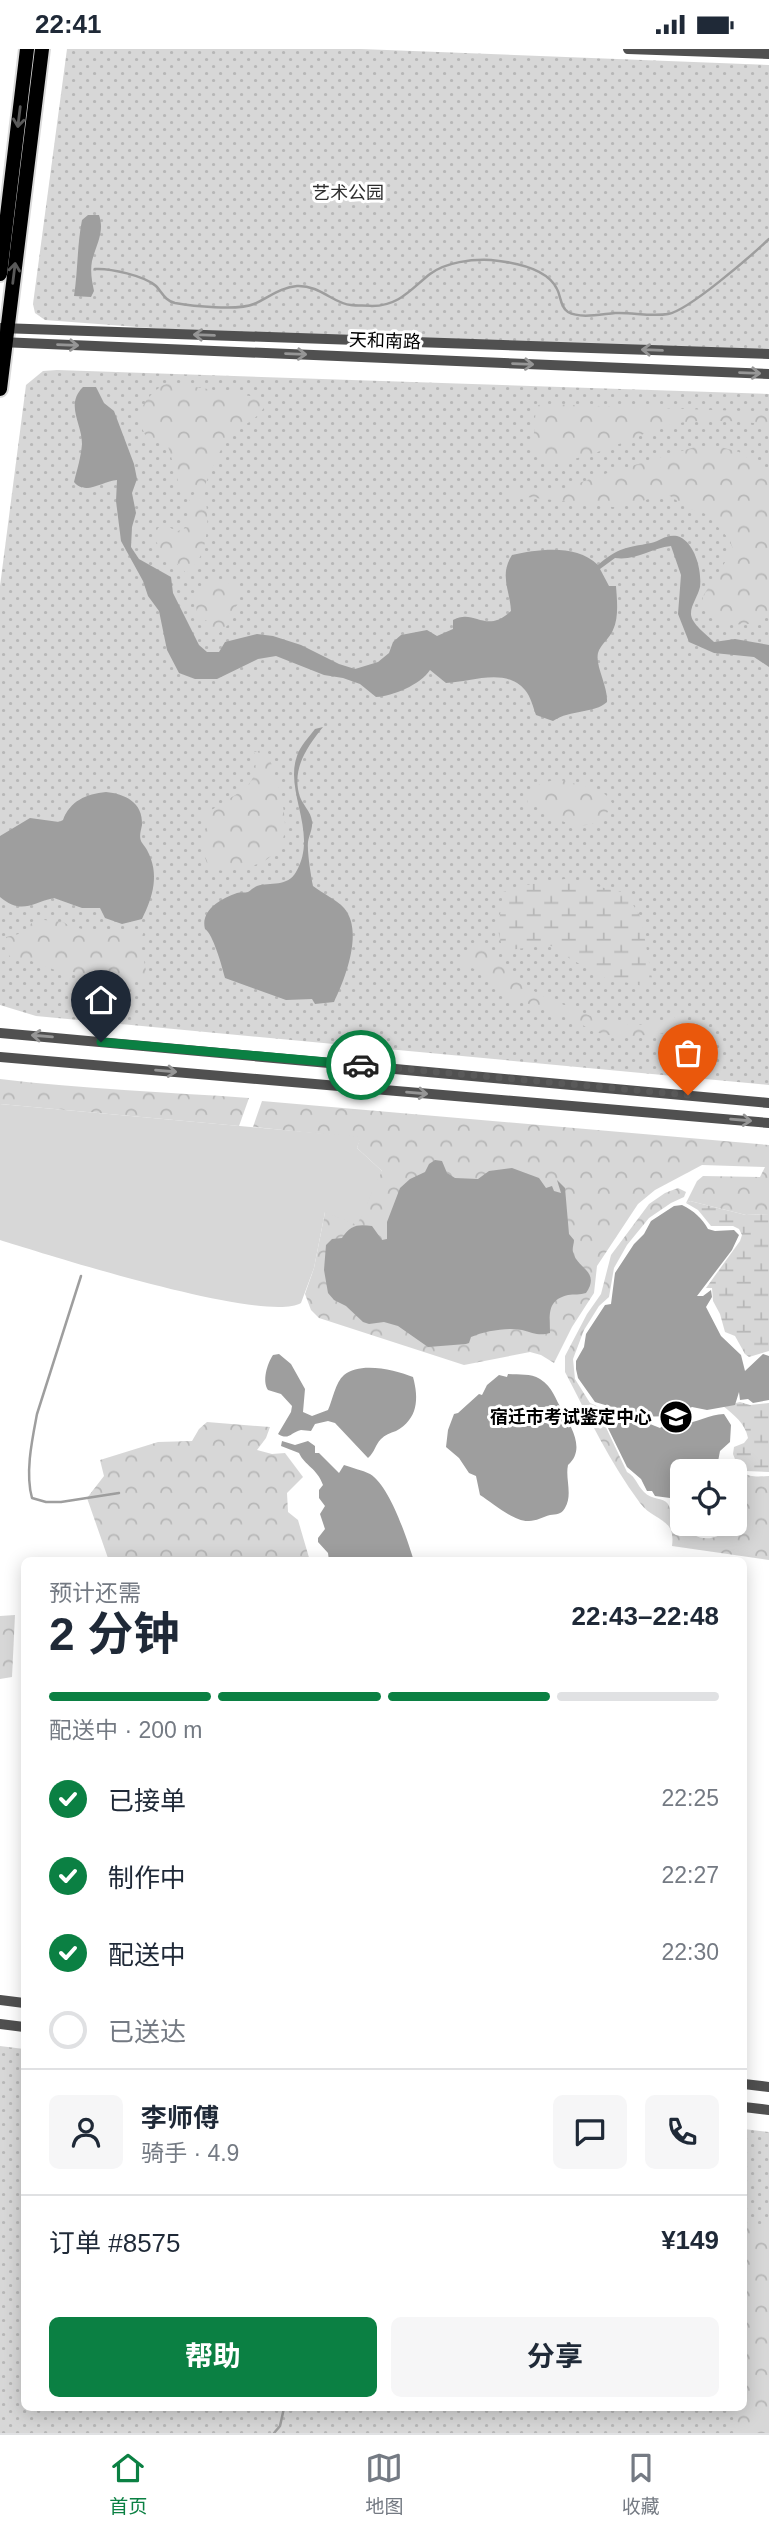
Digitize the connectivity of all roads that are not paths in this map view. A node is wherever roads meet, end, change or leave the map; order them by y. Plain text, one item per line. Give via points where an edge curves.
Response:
1 (27, 49) edge
2 (42, 49) edge
3 (628, 49) edge
4 (769, 54) edge
5 (0, 274) edge
6 (4, 335) edge
7 (769, 354) edge
8 (769, 374) edge
9 (0, 389) edge
10 (2, 1033) edge
11 (0, 1057) edge
12 (769, 1103) edge
13 (769, 1123) edge
14 (0, 2000) edge
15 (21, 2003) edge
16 (0, 2024) edge
17 (21, 2027) edge
18 (747, 2084) edge
19 (769, 2087) edge
20 (747, 2108) edge
21 (769, 2110) edge

1 -> 5 main road
6 -> 2 main road
3 - 4 street
7 -> 6 street, 天和南路
6 -> 8 street, 天和南路
6 - 9 main road
12 -> 10 street
11 -> 13 street
14 - 15 street
16 - 17 street
18 - 19 street
20 - 21 street

